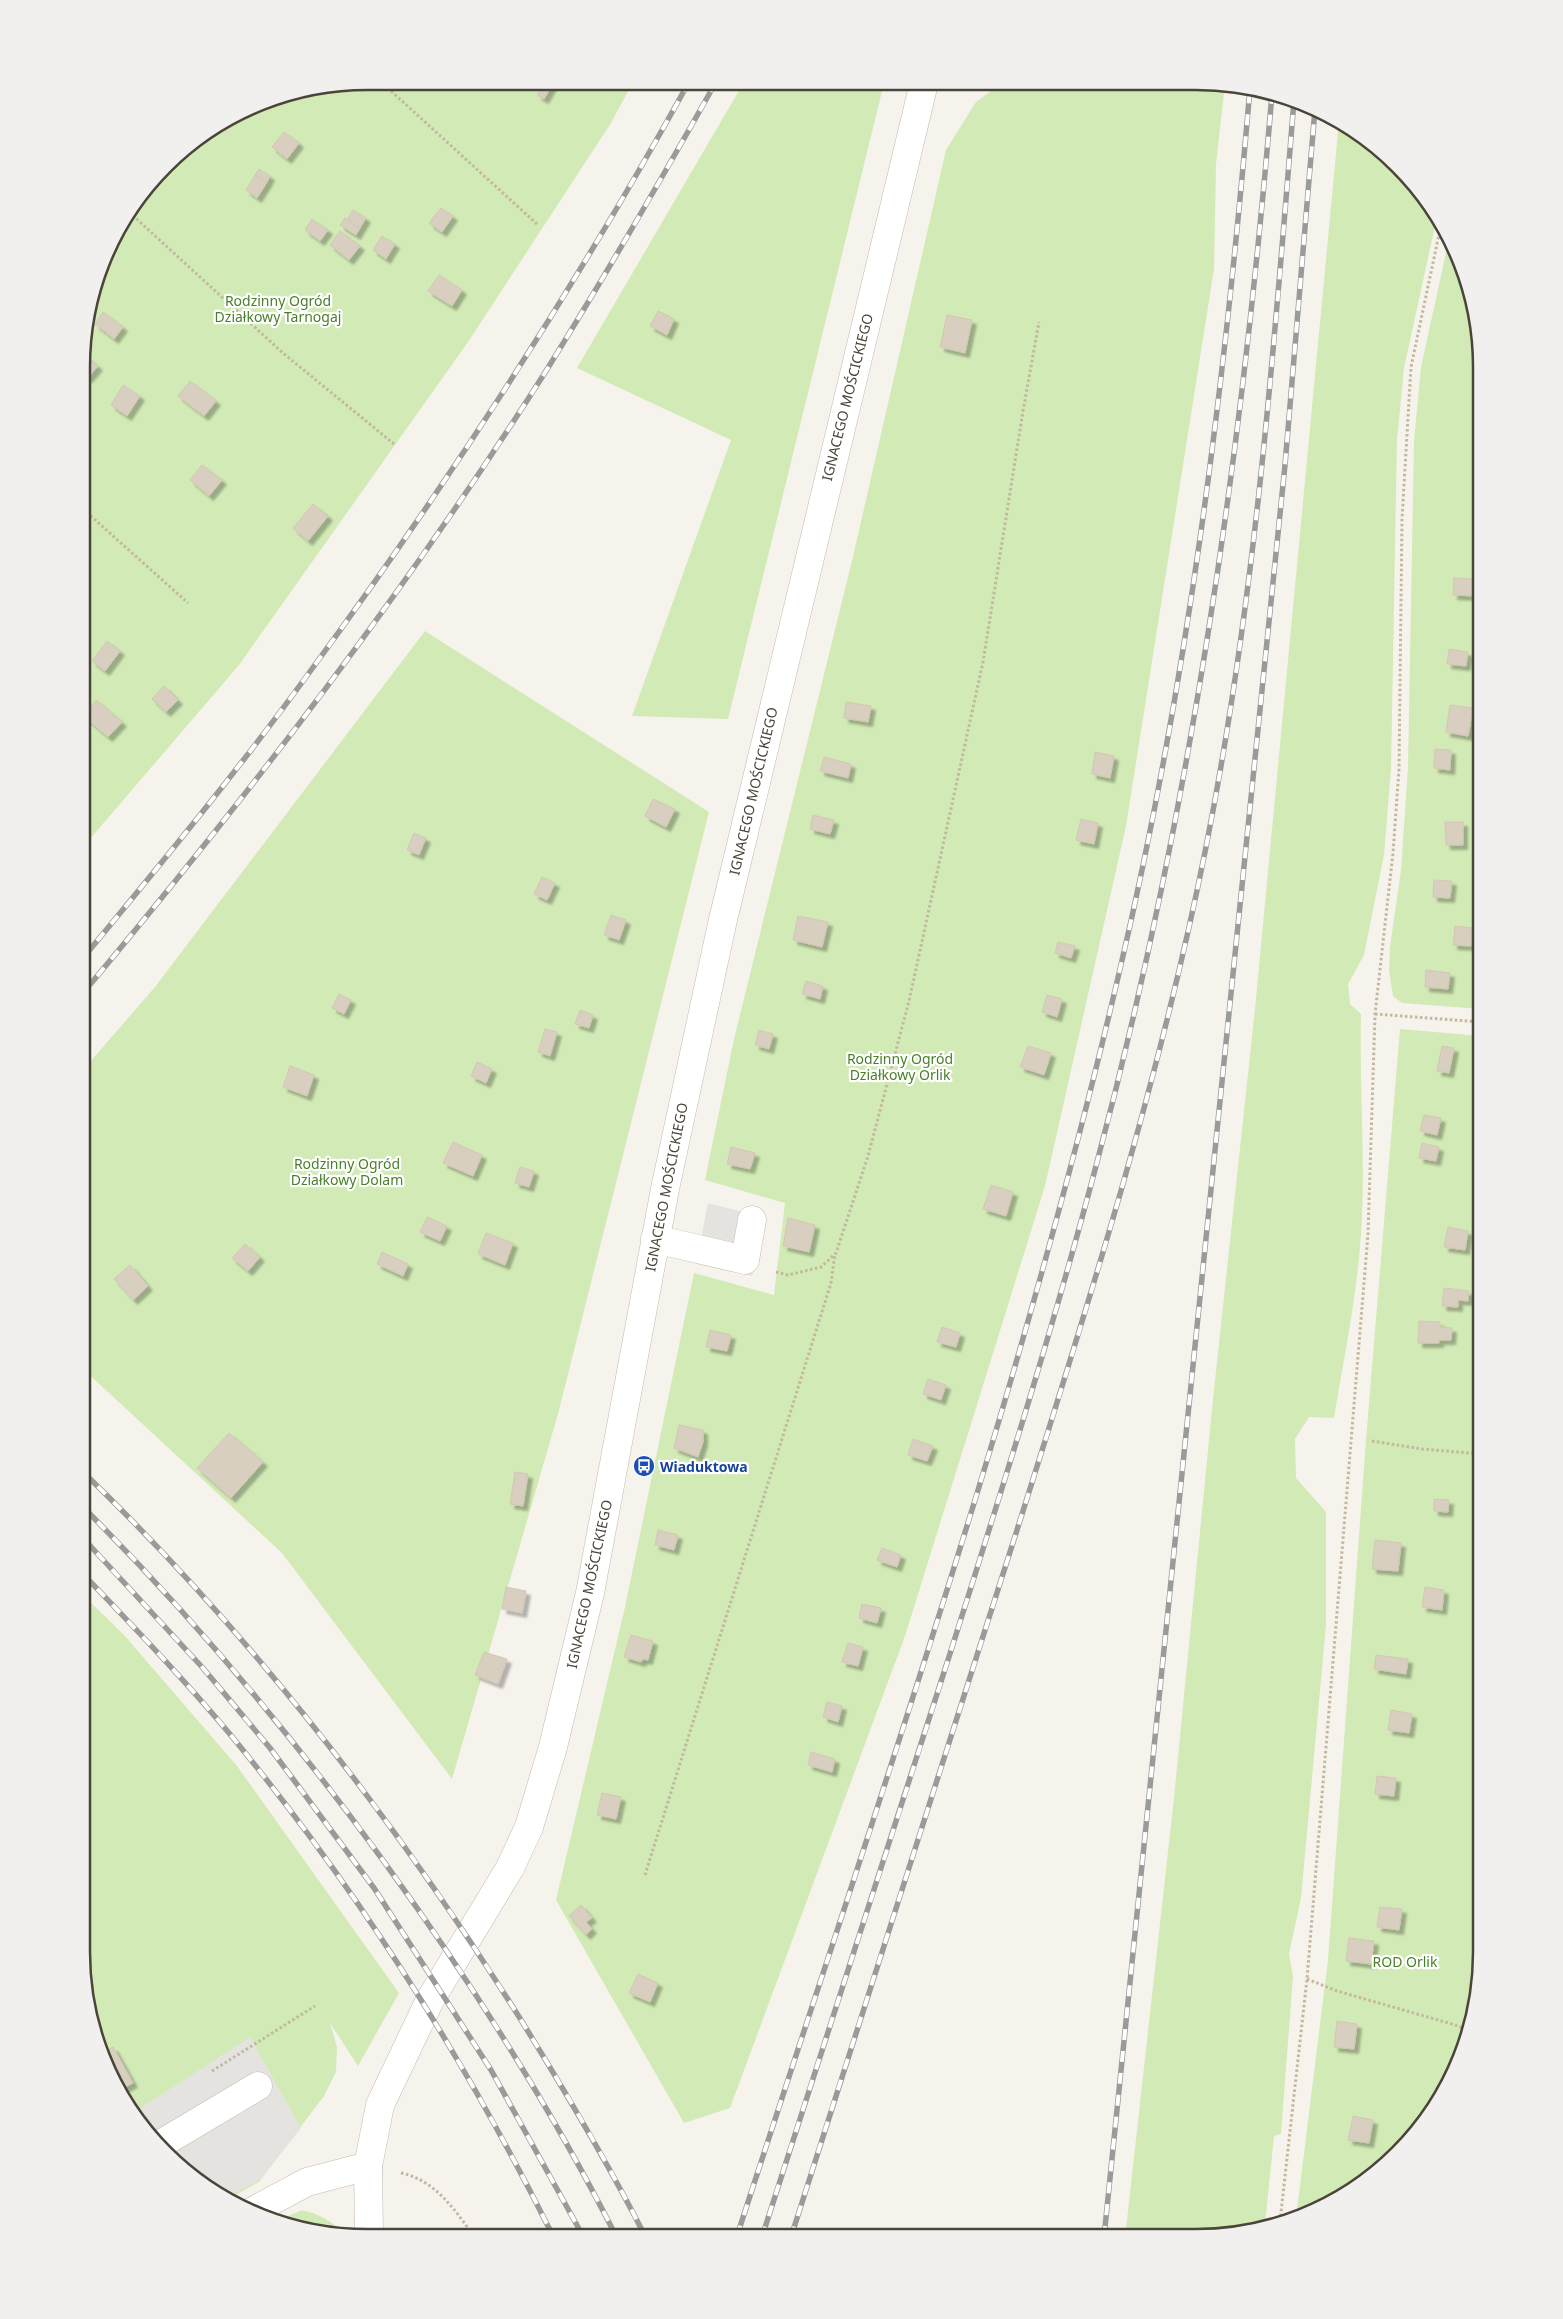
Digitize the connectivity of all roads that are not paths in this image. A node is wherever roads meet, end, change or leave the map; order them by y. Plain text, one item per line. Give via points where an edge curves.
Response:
1 (922, 90) edge
2 (939, 90) edge
3 (916, 113) junction
4 (752, 1220) dead end
5 (655, 1239) junction
6 (258, 2086) dead end
7 (164, 2141) edge
8 (368, 2166) junction
9 (260, 2207) edge
10 (369, 2229) edge

1 - 3 street, IGNACEGO MOŚCICKIEGO
2 - 3 street
3 - 5 street, IGNACEGO MOŚCICKIEGO via 722,924
4 - 5 street via 745,1260
5 - 8 street, IGNACEGO MOŚCICKIEGO via 590,1593 553,1748 529,1827 510,1868 430,2000 380,2106
6 - 7 street
8 - 9 street via 307,2182
8 - 10 street, IGNACEGO MOŚCICKIEGO

